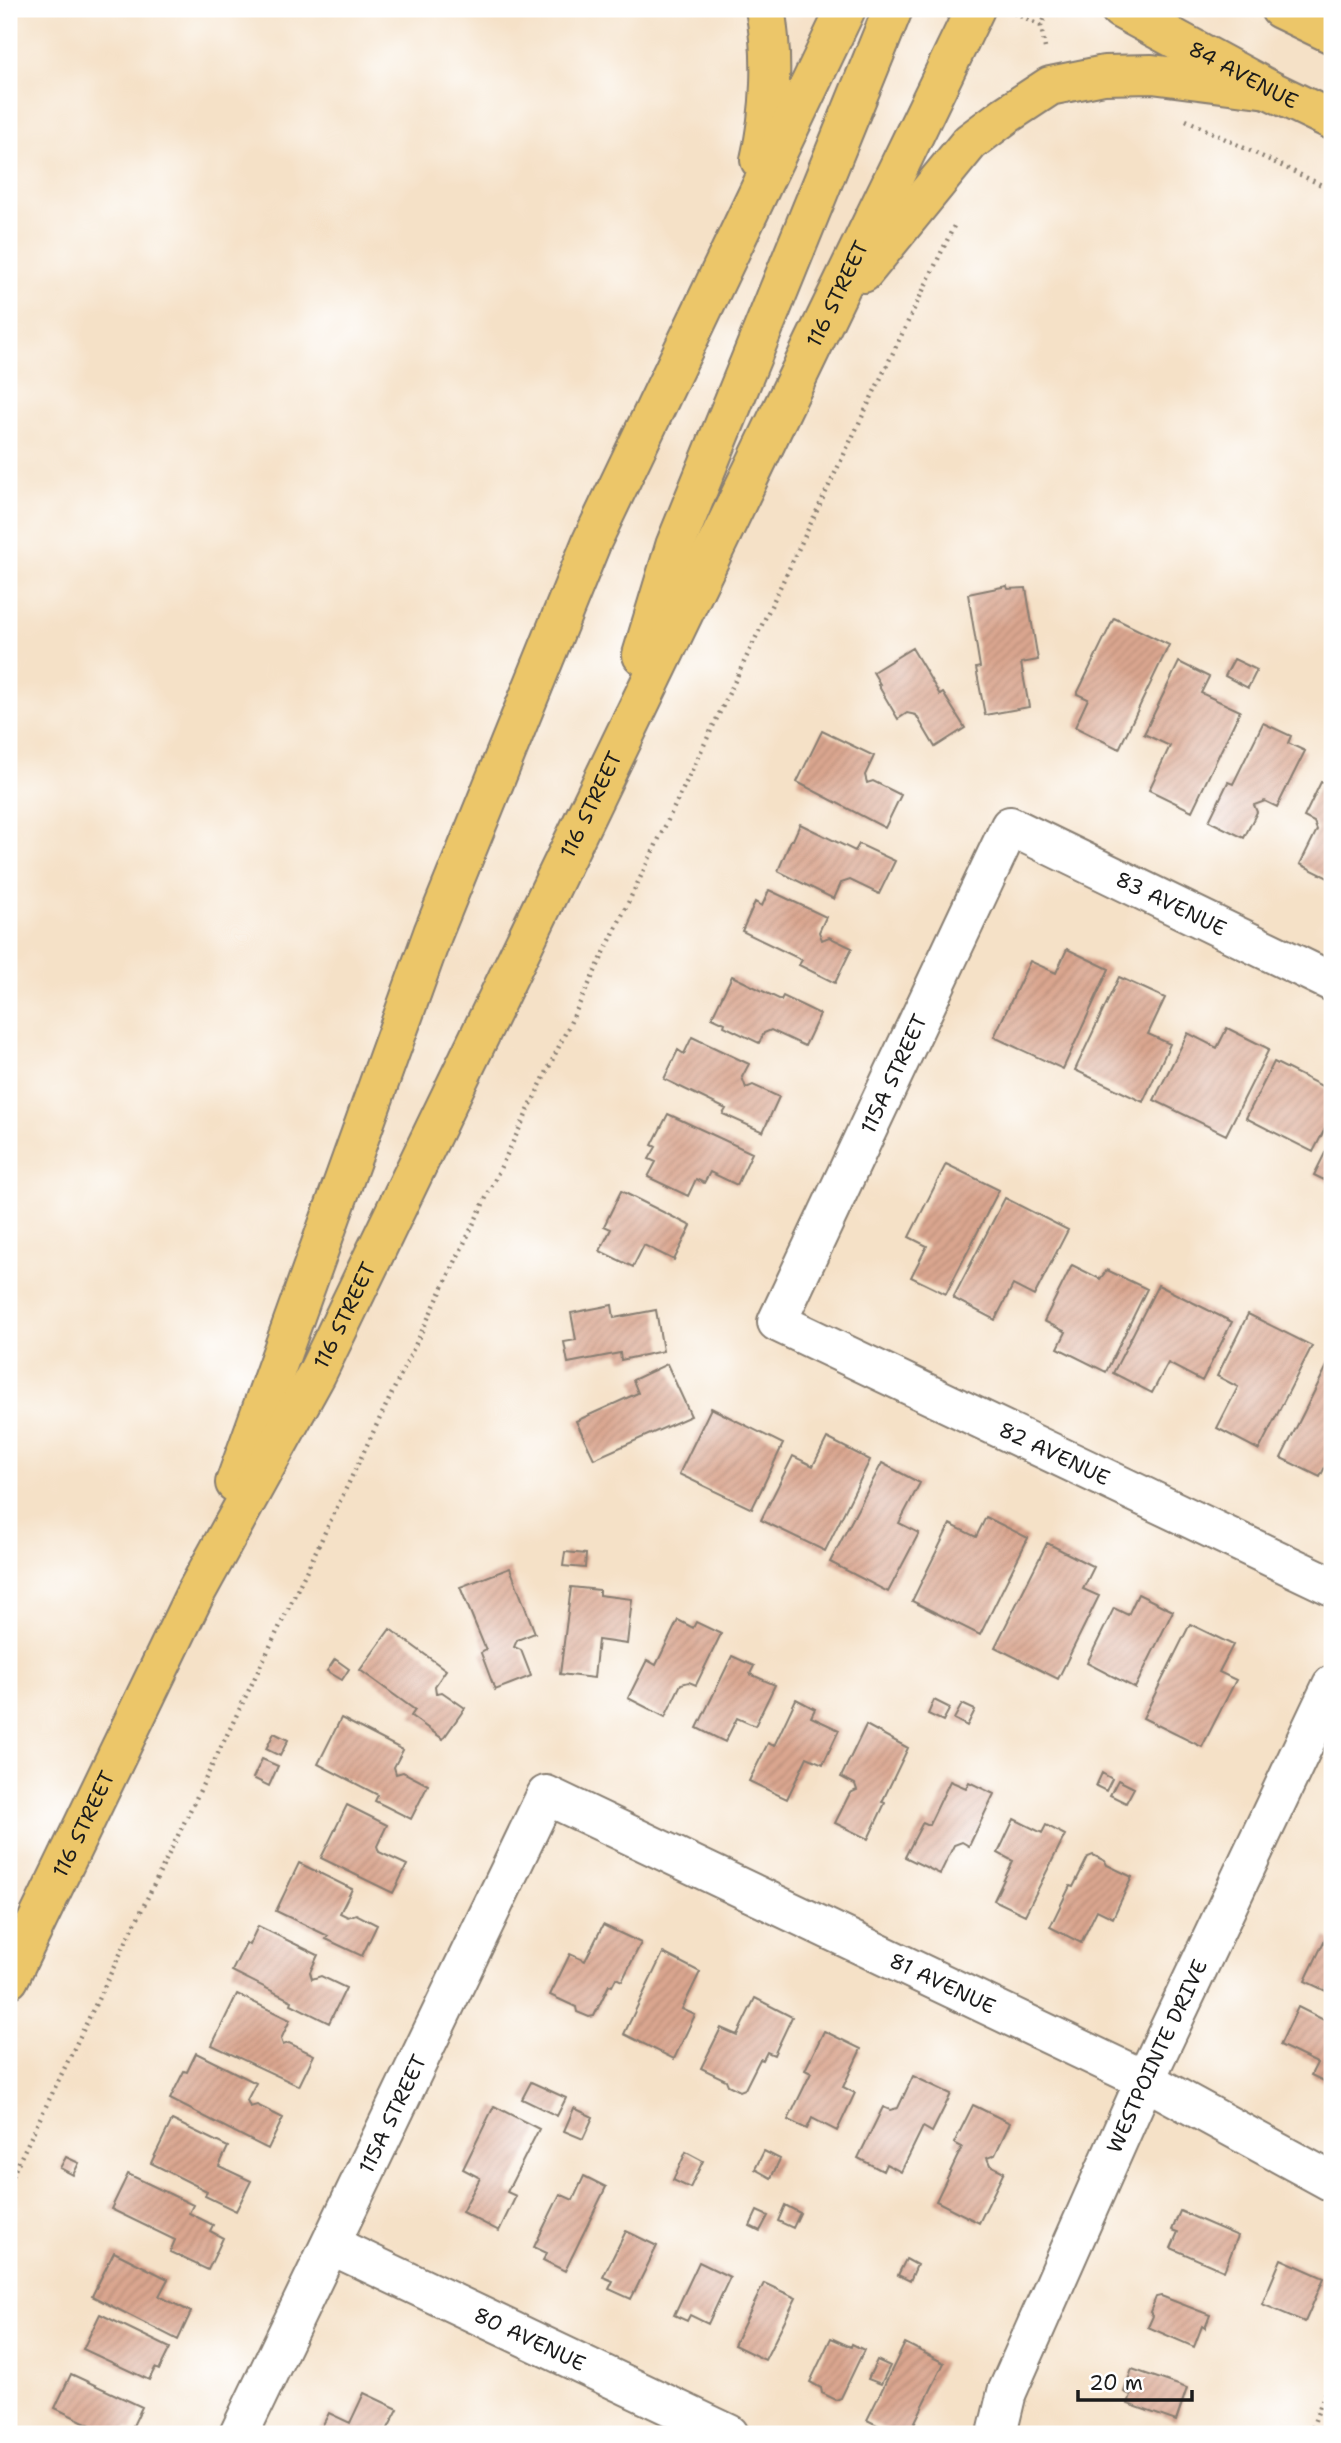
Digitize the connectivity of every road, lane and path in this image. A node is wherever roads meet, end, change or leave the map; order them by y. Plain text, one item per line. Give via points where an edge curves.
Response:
1 (765, 9) edge
2 (846, 9) edge
3 (893, 9) edge
4 (1049, 9) edge
5 (1120, 9) edge
6 (993, 10) edge
7 (1041, 26) junction
8 (1046, 56) dead end
9 (1268, 89) junction
10 (1182, 118) dead end
11 (1332, 120) edge
12 (1332, 190) edge
13 (744, 221) junction
14 (956, 223) dead end
15 (824, 321) junction
16 (606, 775) junction
17 (1010, 826) joint
18 (1332, 982) edge
19 (777, 1322) joint
20 (1332, 1587) edge
21 (195, 1594) junction
22 (1332, 1685) edge
23 (546, 1795) joint
24 (9, 1979) edge
25 (1145, 2080) junction
26 (9, 2182) edge
27 (1332, 2182) edge
28 (331, 2245) junction
29 (1332, 2373) edge
30 (239, 2434) edge
31 (729, 2434) edge
32 (997, 2434) edge
33 (1310, 2434) edge

1 - 13 main road via 770,36 768,109
2 - 13 main road, 116 STREET
3 - 16 main road via 675,546
4 - 7 path
5 - 9 main road, 84 AVENUE
6 - 7 path
6 - 15 main road, 116 STREET
7 - 8 path
9 - 11 main road, 84 AVENUE
9 - 15 main road via 1152,74 1104,75 1050,86 970,142
10 - 12 path
13 - 21 main road, 116 STREET via 592,541 433,933
14 - 26 path
15 - 16 main road, 116 STREET
16 - 21 main road, 116 STREET via 317,1373
17 - 18 street, 83 AVENUE
17 - 19 street, 115A STREET
19 - 20 street, 82 AVENUE
21 - 24 main road, 116 STREET
22 - 25 street, WESTPOINTE DRIVE
23 - 25 street, 81 AVENUE
23 - 28 street, 115A STREET
25 - 27 street, 81 AVENUE
25 - 32 street, WESTPOINTE DRIVE via 1007,2392
28 - 30 street, 115A STREET
28 - 31 street, 80 AVENUE
29 - 33 path

